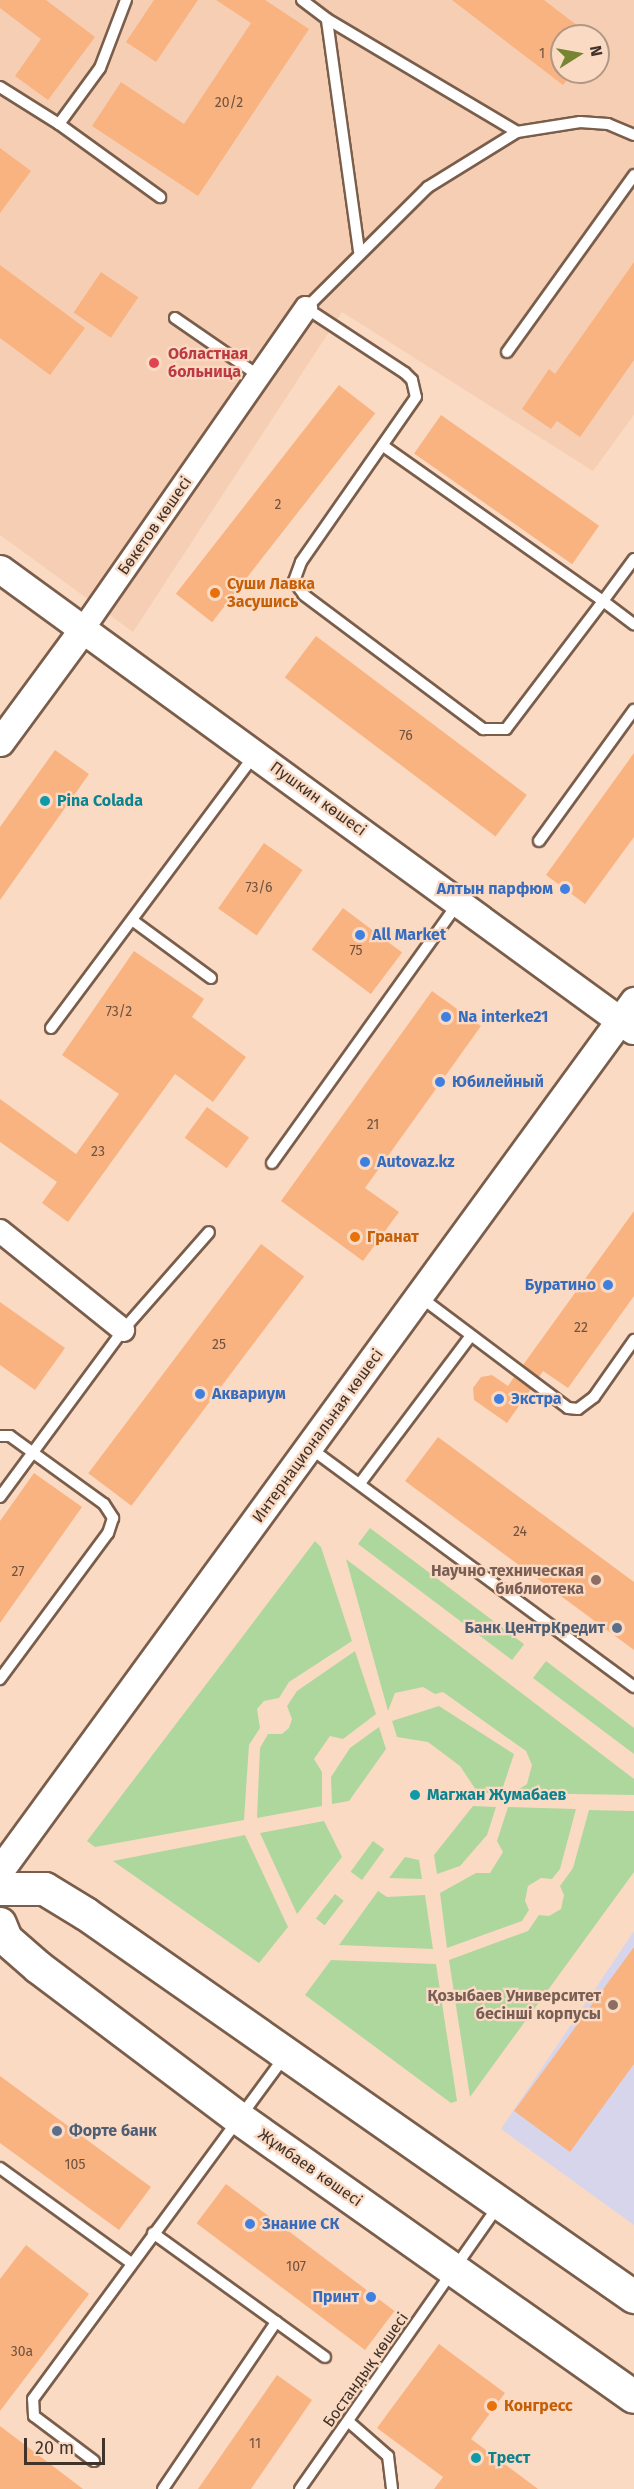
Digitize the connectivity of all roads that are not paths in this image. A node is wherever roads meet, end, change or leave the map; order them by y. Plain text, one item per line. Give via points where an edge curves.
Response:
1 (126, 0) edge
2 (302, 0) edge
3 (327, 19) junction
4 (0, 87) edge
5 (59, 124) junction
6 (517, 132) junction
7 (634, 135) edge
8 (634, 175) edge
9 (160, 197) dead end
10 (359, 251) junction
11 (306, 308) junction
12 (175, 318) dead end
13 (507, 352) dead end
14 (259, 376) junction
15 (383, 446) junction
16 (634, 559) edge
17 (0, 569) edge
18 (603, 601) junction
19 (634, 624) edge
20 (83, 629) junction
21 (634, 710) edge
22 (0, 742) edge
23 (256, 753) junction
24 (539, 841) dead end
25 (459, 903) junction
26 (132, 920) junction
27 (211, 978) dead end
28 (629, 1017) edge
29 (51, 1028) dead end
30 (272, 1163) dead end
31 (0, 1231) edge
32 (209, 1232) dead end
33 (419, 1296) junction
34 (123, 1330) junction
35 (470, 1337) junction
36 (634, 1340) edge
37 (0, 1436) edge
38 (310, 1448) junction
39 (33, 1454) junction
40 (361, 1482) junction
41 (0, 1497) edge
42 (0, 1679) edge
43 (634, 1687) edge
44 (0, 1870) edge
45 (0, 1889) edge
46 (0, 1924) edge
47 (287, 2053) junction
48 (240, 2119) junction
49 (0, 2169) edge
50 (501, 2202) junction
51 (153, 2233) junction
52 (131, 2263) junction
53 (455, 2268) junction
54 (634, 2297) edge
55 (276, 2322) junction
56 (325, 2357) dead end
57 (634, 2397) edge
58 (349, 2422) junction
59 (94, 2461) dead end
60 (163, 2489) edge
61 (300, 2489) edge
62 (392, 2489) edge

1 - 5 lane via 100,68
2 - 3 lane
3 - 6 lane
3 - 10 lane
4 - 5 lane
5 - 9 lane
6 - 7 lane via 580,122 608,124
6 - 10 lane via 454,167
8 - 13 lane
10 - 11 lane
11 - 14 street, Бөкетов көшесі
11 - 15 lane via 412,380 416,388 412,406
12 - 14 lane
14 - 20 street, Бөкетов көшесі
15 - 18 lane
15 - 18 lane via 301,562 294,581 304,595 483,729 498,732 513,723
16 - 18 lane
17 - 20 street, Пушкин көшесі
18 - 19 lane
20 - 22 street, Бөкетов көшесі
20 - 23 street, Пушкин көшесі
21 - 24 lane
23 - 25 street, Пушкин көшесі
23 - 26 lane
25 - 28 street, Пушкин көшесі
25 - 30 lane
26 - 27 lane
26 - 29 lane
28 - 33 street, Интернациональная көшесі
31 - 34 street
32 - 34 lane
33 - 35 lane
33 - 38 street, Интернациональная көшесі
34 - 39 lane
35 - 36 lane via 568,1408 578,1409 594,1397
35 - 40 lane
37 - 39 lane via 10,1436
38 - 40 lane
38 - 44 street, Интернациональная көшесі
39 - 41 lane
39 - 42 lane via 104,1504 113,1518 112,1527
40 - 43 lane
45 - 47 main road via 45,1889
46 - 48 main road, Жұмбаев көшесі via 6,1940 38,1967
47 - 48 lane
47 - 50 main road
48 - 51 lane
48 - 53 main road, Жұмбаев көшесі
49 - 52 lane
50 - 53 lane, Бостандық көшесі
50 - 54 main road
51 - 52 lane
51 - 55 lane
52 - 59 lane via 38,2391 30,2408 41,2422
53 - 57 main road, Жұмбаев көшесі
53 - 58 lane, Бостандық көшесі
55 - 56 lane
55 - 60 lane
58 - 61 lane, Бостандық көшесі
58 - 62 lane via 388,2456

